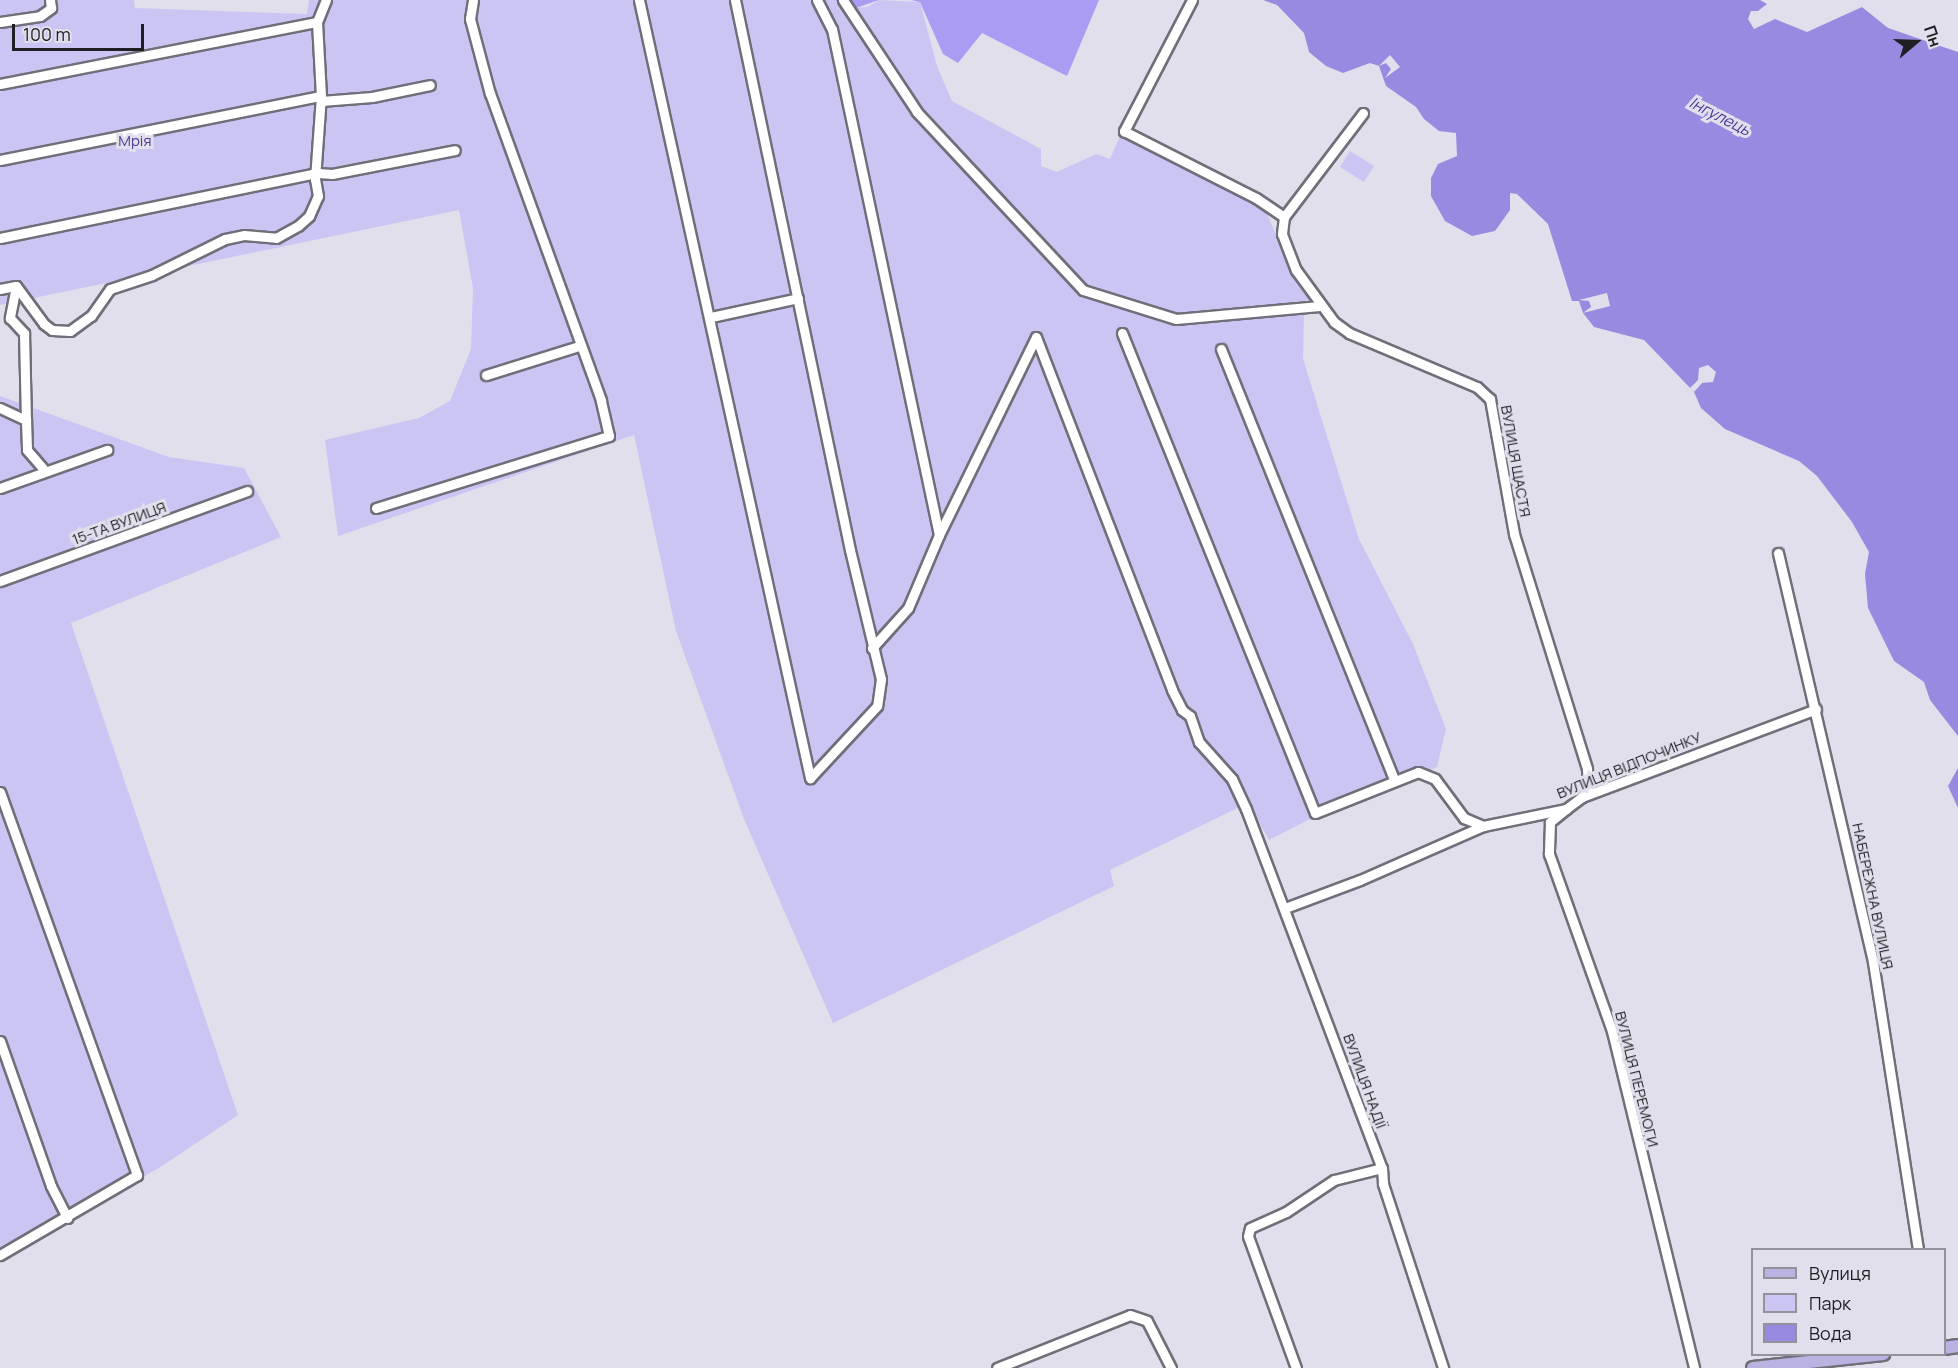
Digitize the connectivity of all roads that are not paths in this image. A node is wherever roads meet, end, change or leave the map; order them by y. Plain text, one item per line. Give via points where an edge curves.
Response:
1 (50, 0) edge
2 (326, 0) edge
3 (473, 0) edge
4 (639, 0) edge
5 (735, 0) edge
6 (817, 0) edge
7 (843, 0) edge
8 (1192, 0) edge
9 (0, 22) edge
10 (317, 22) junction
11 (0, 84) edge
12 (430, 85) dead end
13 (321, 99) junction
14 (1363, 113) dead end
15 (455, 150) dead end
16 (0, 160) edge
17 (318, 173) junction
18 (1284, 217) junction
19 (0, 238) edge
20 (16, 286) junction
21 (0, 289) edge
22 (798, 298) junction
23 (1319, 306) junction
24 (711, 317) junction
25 (1122, 333) dead end
26 (579, 346) junction
27 (1221, 349) dead end
28 (486, 375) dead end
29 (0, 408) edge
30 (26, 420) junction
31 (107, 450) dead end
32 (45, 471) junction
33 (0, 488) edge
34 (247, 491) dead end
35 (376, 508) dead end
36 (939, 535) junction
37 (1779, 553) dead end
38 (0, 581) edge
39 (872, 648) junction
40 (1816, 709) junction
41 (1394, 780) junction
42 (0, 792) edge
43 (1582, 797) junction
44 (1566, 808) junction
45 (1483, 826) junction
46 (1285, 908) junction
47 (0, 1041) edge
48 (1382, 1168) junction
49 (68, 1218) junction
50 (1918, 1248) edge
51 (0, 1255) edge
52 (1870, 1356) edge
53 (1808, 1366) edge
54 (997, 1368) edge
55 (1171, 1368) edge
56 (1296, 1368) edge
57 (1443, 1368) edge
58 (1694, 1368) edge
59 (1752, 1368) edge

1 - 9 street via 51,8 40,16
2 - 10 street
3 - 26 street via 470,19 490,94
4 - 24 street
5 - 22 street
6 - 36 street via 832,28
7 - 23 street via 917,112 1083,290 1176,319
8 - 18 street via 1124,131 1256,198
10 - 11 street
10 - 13 street
12 - 13 street via 362,98
13 - 16 street
13 - 17 street
14 - 18 street
15 - 17 street via 332,174
17 - 19 street
17 - 20 street via 318,200 298,226 276,238 244,235 225,239 110,289 92,316 70,332 52,330 44,324
18 - 23 street, ВУЛИЦЯ ЩАСТЯ via 1282,234 1288,252
20 - 21 street
20 - 30 street via 10,318 24,333
22 - 24 street
22 - 39 street
23 - 43 street, ВУЛИЦЯ ЩАСТЯ via 1349,333 1477,387 1490,399 1514,534 1587,769 1588,787
24 - 39 street via 810,778 877,706 881,679
25 - 41 street via 1315,813
26 - 28 street
26 - 35 street via 601,400 609,436
27 - 41 street
29 - 30 street
30 - 32 street via 27,450
31 - 32 street
32 - 33 street
34 - 38 street, 15-ТА ВУЛИЦЯ
36 - 39 street via 908,608
36 - 46 street, ВУЛИЦЯ НАДІЇ via 1036,337 1172,690 1182,710 1190,716 1199,742 1232,779
37 - 40 street, НАБЕРЕЖНА ВУЛИЦЯ
40 - 43 street, ВУЛИЦЯ ВІДПОЧИНКУ
40 - 50 street, НАБЕРЕЖНА ВУЛИЦЯ via 1873,962
41 - 45 street via 1418,772 1436,779 1464,818
42 - 49 street via 137,1175
43 - 44 street, ВУЛИЦЯ ВІДПОЧИНКУ
44 - 45 street, ВУЛИЦЯ ВІДПОЧИНКУ
44 - 58 street, ВУЛИЦЯ ПЕРЕМОГИ via 1550,822 1549,854 1612,1031
45 - 46 street, ВУЛИЦЯ ВІДПОЧИНКУ
46 - 48 street, ВУЛИЦЯ НАДІЇ
47 - 49 street via 51,1186
48 - 56 street via 1320,1188 1286,1212 1256,1225 1248,1236
48 - 57 street, ВУЛИЦЯ НАДІЇ via 1383,1184
49 - 51 street
52 - 53 main road
53 - 59 main road
54 - 55 street via 1130,1315 1147,1321

